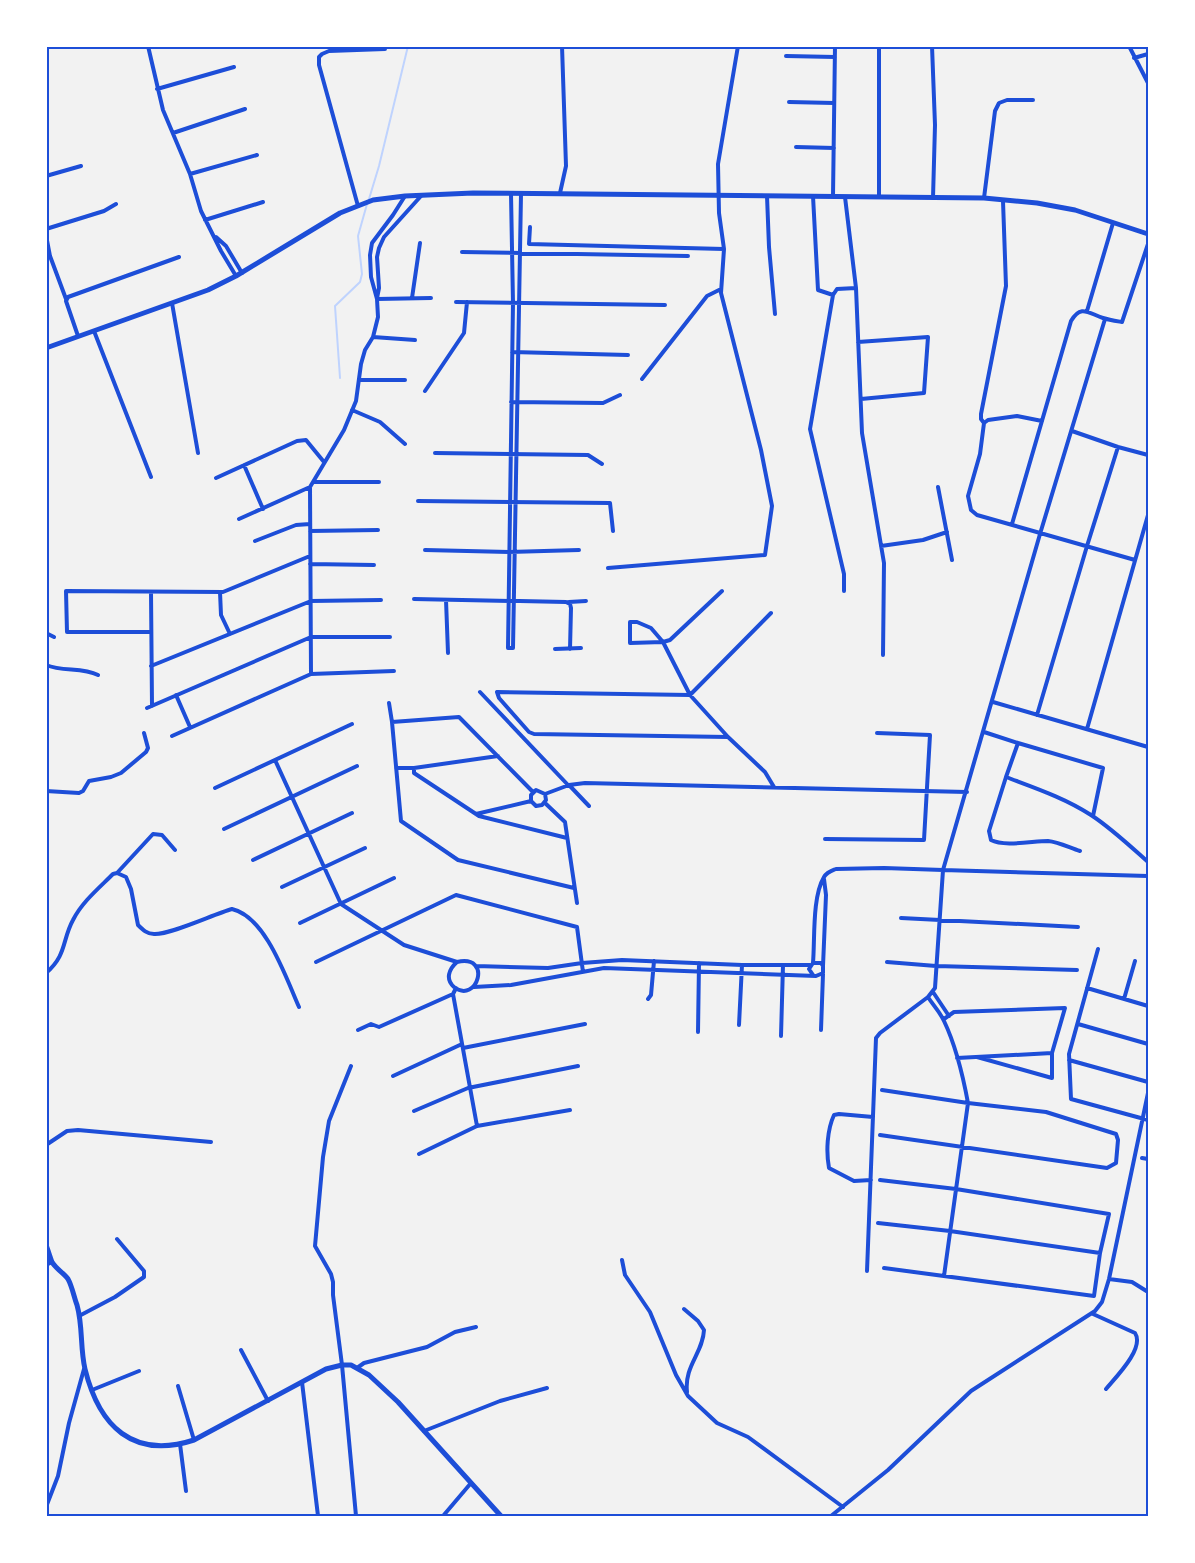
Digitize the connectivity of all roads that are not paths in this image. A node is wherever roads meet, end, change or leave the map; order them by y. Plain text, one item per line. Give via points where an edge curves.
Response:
1 (148, 46) edge
2 (562, 46) edge
3 (738, 46) edge
4 (835, 46) edge
5 (879, 46) edge
6 (932, 46) edge
7 (1129, 46) edge
8 (385, 49) dead end
9 (1149, 54) edge
10 (786, 56) dead end
11 (835, 57) junction
12 (1134, 58) junction
13 (234, 67) dead end
14 (1149, 83) edge
15 (157, 89) junction
16 (1033, 100) dead end
17 (789, 102) dead end
18 (834, 103) junction
19 (245, 109) dead end
20 (172, 133) junction
21 (796, 147) dead end
22 (834, 148) junction
23 (257, 155) dead end
24 (81, 166) dead end
25 (190, 174) junction
26 (46, 177) edge
27 (511, 194) junction
28 (521, 194) junction
29 (560, 194) junction
30 (422, 195) junction
31 (718, 195) junction
32 (405, 196) junction
33 (767, 196) junction
34 (813, 196) junction
35 (833, 196) junction
36 (845, 197) junction
37 (879, 197) junction
38 (933, 198) junction
39 (984, 198) junction
40 (1003, 201) junction
41 (263, 202) dead end
42 (116, 204) dead end
43 (358, 206) junction
44 (205, 220) junction
45 (1114, 222) junction
46 (530, 227) dead end
47 (46, 229) edge
48 (1149, 234) edge
49 (46, 235) edge
50 (420, 243) dead end
51 (1149, 244) edge
52 (724, 249) junction
53 (462, 252) dead end
54 (512, 252) junction
55 (520, 252) junction
56 (688, 256) dead end
57 (179, 257) dead end
58 (239, 275) junction
59 (856, 288) junction
60 (721, 289) junction
61 (833, 295) junction
62 (412, 298) junction
63 (431, 298) dead end
64 (377, 299) junction
65 (66, 300) junction
66 (456, 302) dead end
67 (467, 302) junction
68 (172, 303) junction
69 (513, 303) junction
70 (519, 303) junction
71 (665, 305) dead end
72 (1087, 311) junction
73 (775, 314) dead end
74 (1106, 319) junction
75 (94, 331) junction
76 (78, 336) junction
77 (373, 337) junction
78 (416, 340) dead end
79 (858, 342) junction
80 (46, 348) edge
81 (512, 352) junction
82 (518, 353) junction
83 (628, 355) dead end
84 (642, 379) dead end
85 (359, 380) junction
86 (405, 380) dead end
87 (425, 391) dead end
88 (620, 395) dead end
89 (861, 399) junction
90 (511, 402) junction
91 (517, 402) junction
92 (352, 411) junction
93 (1042, 421) junction
94 (984, 423) junction
95 (1072, 431) junction
96 (405, 444) dead end
97 (1118, 447) junction
98 (198, 453) dead end
99 (435, 453) dead end
100 (513, 454) junction
101 (1149, 455) edge
102 (324, 462) junction
103 (602, 464) dead end
104 (244, 465) junction
105 (151, 477) dead end
106 (216, 478) dead end
107 (379, 482) dead end
108 (311, 484) junction
109 (938, 486) dead end
110 (418, 501) dead end
111 (512, 503) junction
112 (263, 509) junction
113 (1149, 514) edge
114 (238, 519) dead end
115 (310, 524) junction
116 (1012, 524) junction
117 (378, 530) dead end
118 (310, 531) junction
119 (613, 531) dead end
120 (947, 532) junction
121 (1040, 534) junction
122 (255, 541) dead end
123 (881, 546) junction
124 (1087, 546) junction
125 (425, 550) dead end
126 (579, 550) dead end
127 (512, 552) junction
128 (310, 556) junction
129 (952, 560) dead end
130 (1135, 560) junction
131 (310, 564) junction
132 (374, 565) dead end
133 (608, 568) dead end
134 (151, 591) junction
135 (722, 591) dead end
136 (844, 591) dead end
137 (220, 592) junction
138 (414, 599) dead end
139 (381, 600) dead end
140 (446, 600) junction
141 (511, 600) junction
142 (311, 601) junction
143 (586, 601) dead end
144 (566, 602) junction
145 (771, 613) dead end
146 (150, 632) junction
147 (46, 633) edge
148 (230, 634) junction
149 (311, 637) junction
150 (390, 637) dead end
151 (54, 638) dead end
152 (663, 642) junction
153 (581, 648) dead end
154 (555, 649) dead end
155 (570, 649) junction
156 (448, 653) dead end
157 (884, 655) dead end
158 (46, 665) edge
159 (151, 666) junction
160 (394, 671) dead end
161 (311, 674) junction
162 (98, 675) dead end
163 (480, 692) dead end
164 (690, 695) junction
165 (176, 696) junction
166 (993, 702) junction
167 (389, 703) dead end
168 (1037, 715) junction
169 (392, 722) junction
170 (352, 724) dead end
171 (190, 728) junction
172 (1087, 729) junction
173 (984, 732) junction
174 (144, 733) dead end
175 (877, 733) dead end
176 (172, 736) dead end
177 (728, 737) junction
178 (1018, 743) junction
179 (1149, 747) edge
180 (498, 756) junction
181 (275, 760) junction
182 (357, 766) dead end
183 (396, 768) junction
184 (414, 768) junction
185 (1006, 777) junction
186 (568, 785) junction
187 (774, 787) junction
188 (215, 788) dead end
189 (46, 791) edge
190 (926, 791) junction
191 (533, 792) junction
192 (967, 792) junction
193 (545, 794) junction
194 (292, 796) junction
195 (531, 801) junction
196 (545, 803) junction
197 (589, 806) dead end
198 (352, 813) dead end
199 (476, 814) junction
200 (1093, 816) junction
201 (224, 829) dead end
202 (309, 833) junction
203 (567, 838) junction
204 (825, 839) dead end
205 (365, 848) dead end
206 (176, 850) dead end
207 (1080, 851) dead end
208 (253, 860) dead end
209 (1149, 862) edge
210 (324, 867) junction
211 (943, 870) junction
212 (117, 873) junction
213 (1149, 876) edge
214 (394, 878) dead end
215 (824, 878) junction
216 (282, 887) dead end
217 (574, 888) junction
218 (577, 903) dead end
219 (341, 904) junction
220 (901, 918) dead end
221 (940, 920) junction
222 (300, 923) dead end
223 (1078, 927) dead end
224 (381, 930) junction
225 (1098, 949) dead end
226 (654, 961) junction
227 (1135, 961) dead end
228 (316, 962) dead end
229 (457, 962) junction
230 (887, 962) dead end
231 (582, 963) junction
232 (699, 963) junction
233 (812, 964) junction
234 (742, 965) junction
235 (783, 965) junction
236 (476, 966) junction
237 (823, 966) junction
238 (936, 966) junction
239 (653, 970) junction
240 (1077, 970) dead end
241 (583, 972) junction
242 (699, 972) junction
243 (46, 973) edge
244 (741, 973) junction
245 (823, 973) junction
246 (783, 974) junction
247 (813, 975) junction
248 (474, 987) junction
249 (456, 988) junction
250 (1087, 988) junction
251 (933, 992) junction
252 (453, 994) junction
253 (928, 997) junction
254 (648, 999) dead end
255 (1124, 999) junction
256 (1149, 1005) edge
257 (299, 1007) dead end
258 (949, 1016) junction
259 (944, 1020) junction
260 (585, 1024) dead end
261 (1078, 1024) junction
262 (740, 1025) dead end
263 (358, 1030) dead end
264 (821, 1030) dead end
265 (698, 1032) dead end
266 (781, 1036) dead end
267 (1149, 1044) edge
268 (463, 1046) junction
269 (1052, 1053) junction
270 (977, 1057) junction
271 (957, 1058) junction
272 (1069, 1060) junction
273 (351, 1066) dead end
274 (578, 1066) dead end
275 (393, 1076) dead end
276 (1149, 1083) edge
277 (470, 1088) junction
278 (882, 1090) dead end
279 (1149, 1093) edge
280 (968, 1103) junction
281 (570, 1110) dead end
282 (414, 1111) dead end
283 (873, 1117) junction
284 (1143, 1120) junction
285 (1149, 1120) edge
286 (477, 1126) junction
287 (880, 1135) dead end
288 (211, 1142) dead end
289 (46, 1145) edge
290 (962, 1146) junction
291 (419, 1154) dead end
292 (1142, 1158) dead end
293 (1149, 1158) edge
294 (871, 1180) junction
295 (880, 1180) dead end
296 (956, 1189) junction
297 (878, 1223) dead end
298 (950, 1231) junction
299 (117, 1239) dead end
300 (46, 1245) edge
301 (1100, 1253) junction
302 (622, 1260) dead end
303 (49, 1264) edge
304 (884, 1268) dead end
305 (867, 1271) dead end
306 (944, 1276) junction
307 (1109, 1279) junction
308 (1149, 1292) edge
309 (684, 1309) dead end
310 (1092, 1313) junction
311 (80, 1316) junction
312 (476, 1327) dead end
313 (242, 1350) dead end
314 (342, 1365) junction
315 (84, 1367) junction
316 (357, 1368) junction
317 (139, 1371) dead end
318 (302, 1382) junction
319 (178, 1386) dead end
320 (547, 1388) dead end
321 (1106, 1389) dead end
322 (92, 1390) junction
323 (688, 1396) junction
324 (267, 1401) junction
325 (424, 1431) junction
326 (194, 1440) junction
327 (180, 1444) junction
328 (471, 1483) junction
329 (186, 1491) dead end
330 (46, 1507) edge
331 (844, 1507) junction
332 (318, 1516) edge
333 (356, 1516) edge
334 (443, 1516) edge
335 (501, 1516) edge
336 (831, 1516) edge

1 - 15 street
2 - 29 street via 566,166
3 - 31 street via 718,164
4 - 11 street
5 - 37 street
6 - 38 street
7 - 12 street
8 - 43 street via 329,51 319,57
9 - 12 street
10 - 11 street
11 - 18 street
12 - 14 street
13 - 15 street
15 - 20 street
16 - 39 street via 1007,100 999,103 995,111
17 - 18 street
18 - 22 street
19 - 20 street
20 - 25 street
21 - 22 street
22 - 35 street
23 - 25 street
24 - 26 street
25 - 44 street
27 - 28 main road
27 - 30 main road
27 - 54 street
28 - 29 main road
28 - 55 street
29 - 31 main road
30 - 32 main road
30 - 64 street via 384,237 379,248
31 - 33 main road
31 - 52 street
32 - 43 main road
32 - 64 street via 372,243 371,277
33 - 34 main road
33 - 73 street
34 - 35 main road
34 - 61 street via 818,290
35 - 36 main road
36 - 37 main road
36 - 59 street
37 - 38 main road
38 - 39 main road
39 - 40 main road
40 - 45 main road via 1037,202
40 - 94 street via 1006,286 981,414
41 - 44 street
42 - 47 street
43 - 58 main road
44 - 58 street via 225,246
45 - 48 main road
45 - 72 street
46 - 52 street via 529,244
49 - 65 street
50 - 62 street
51 - 74 street via 1122,322
52 - 60 street
53 - 54 street
54 - 55 street
54 - 69 street
55 - 56 street
55 - 70 street
57 - 65 street
58 - 68 main road
59 - 61 street via 837,289
59 - 79 street
60 - 84 street via 707,296
60 - 133 street via 772,506 765,555
61 - 136 street via 810,429 844,574
62 - 63 street
62 - 64 street
64 - 77 street
65 - 76 street
66 - 67 street
67 - 69 street
67 - 87 street via 464,333
68 - 75 main road
68 - 98 street
69 - 70 street
69 - 81 street
70 - 71 street
70 - 82 street
72 - 74 street
72 - 93 street via 1075,314 1071,321
74 - 95 street
75 - 76 main road
75 - 105 street
76 - 80 main road
77 - 78 street
77 - 85 street via 365,350
79 - 89 street
79 - 89 street via 928,337 924,393
81 - 82 street
81 - 90 street
82 - 83 street
82 - 91 street
85 - 86 street
85 - 92 street
88 - 91 street via 603,403
89 - 123 street via 862,433
90 - 91 street
90 - 100 street
91 - 100 street
92 - 96 street via 380,422
92 - 102 street
93 - 94 street via 1017,416
93 - 116 street
94 - 116 street via 968,496 970,507 977,514
95 - 97 street
95 - 121 street
97 - 101 street
97 - 124 street
99 - 100 street
100 - 103 street via 588,455
100 - 111 street
102 - 104 street via 306,440
102 - 108 street
104 - 106 street
104 - 112 street
107 - 108 street
108 - 112 street
108 - 115 street
109 - 120 street
110 - 111 street
111 - 119 street via 610,503
111 - 127 street
112 - 114 street
113 - 130 street
115 - 118 street
115 - 122 street via 296,525
116 - 121 street
117 - 118 street
118 - 128 street
120 - 123 street
120 - 129 street
121 - 124 street
121 - 166 street
123 - 157 street
124 - 130 street
124 - 168 street
125 - 127 street
126 - 127 street
127 - 141 street
128 - 131 street
128 - 137 street
130 - 172 street
131 - 132 street
131 - 142 street
134 - 137 street
134 - 146 street
134 - 146 street via 66,591 68,632
135 - 152 street via 670,640
137 - 148 street via 221,615
138 - 140 street
139 - 142 street
140 - 141 street
140 - 156 street
141 - 141 street via 513,648 508,648
141 - 144 street
142 - 148 street
142 - 149 street
143 - 144 street
144 - 155 street via 571,608
145 - 164 street
146 - 159 street
147 - 151 street
148 - 159 street
149 - 150 street
149 - 161 street
149 - 165 street
152 - 152 street via 651,628 630,622 630,643
152 - 164 street
153 - 155 street
154 - 155 street
158 - 162 street
159 - 165 street via 149,707
160 - 161 street
161 - 171 street
163 - 186 street
164 - 177 street
164 - 177 street via 497,692 534,734
165 - 171 street
166 - 168 street
166 - 173 street
167 - 169 street
168 - 172 street
169 - 180 street via 459,717
169 - 183 street
170 - 181 street
171 - 176 street
172 - 179 street
173 - 178 street
173 - 192 street
174 - 189 street via 146,752 121,773 89,781 79,793
175 - 190 street via 930,735
177 - 187 street via 765,772
178 - 185 street
178 - 200 street via 1103,768
180 - 184 street
180 - 191 street
181 - 188 street
181 - 194 street
182 - 194 street
183 - 184 street
183 - 217 street via 401,821 458,860
184 - 199 street via 414,773
185 - 200 street
185 - 207 street via 989,831 991,840 1051,841
186 - 187 street
186 - 193 street
186 - 197 street
187 - 190 street
190 - 192 street
190 - 204 street via 924,840
191 - 193 street via 540,790
191 - 195 street
192 - 211 street
193 - 196 street
194 - 201 street
194 - 202 street
195 - 196 street via 536,806
195 - 199 street
196 - 203 street via 565,822
198 - 202 street
199 - 203 street
200 - 209 street
202 - 208 street
202 - 210 street
203 - 217 street
205 - 210 street
206 - 212 street via 162,835 153,834
210 - 216 street
210 - 219 street
211 - 213 street
211 - 215 street via 836,869
211 - 221 street
212 - 243 street via 79,909 63,952
212 - 257 street via 126,877 131,889 138,925 151,934 238,910 269,943
214 - 219 street
215 - 233 street via 818,895
215 - 237 street
217 - 218 street
219 - 222 street
219 - 224 street
220 - 221 street
221 - 223 street
221 - 238 street
224 - 228 street
224 - 229 street via 404,945
224 - 231 street via 456,895 577,927
225 - 250 street
226 - 231 street
226 - 232 street
226 - 239 street
227 - 255 street
229 - 236 street via 464,960
229 - 249 street via 449,974
230 - 238 street
231 - 236 street via 548,968
231 - 241 street
232 - 234 street
232 - 242 street
233 - 235 street
233 - 237 street
233 - 247 street
234 - 235 street
234 - 244 street
235 - 246 street
236 - 248 street via 479,973
237 - 245 street
238 - 240 street
238 - 251 street
239 - 241 street via 604,968
239 - 242 street
239 - 254 street
241 - 248 street via 511,985
242 - 244 street
242 - 265 street
244 - 246 street
244 - 262 street
245 - 247 street
245 - 264 street
246 - 247 street
246 - 266 street
248 - 249 street
249 - 252 street
250 - 255 street
250 - 261 street
251 - 253 street
251 - 258 street
252 - 263 street via 379,1028 371,1024
252 - 268 street
253 - 259 street
253 - 283 street via 876,1038
255 - 256 street
258 - 259 street
258 - 269 street via 954,1012 1065,1008
259 - 271 street
260 - 268 street
261 - 267 street
261 - 272 street
268 - 275 street
268 - 277 street
269 - 270 street
269 - 270 street via 1052,1078
270 - 271 street
271 - 280 street
272 - 276 street
272 - 284 street via 1071,1099
273 - 314 street via 329,1121 315,1246 333,1282
274 - 277 street
277 - 282 street
277 - 286 street
278 - 280 street
279 - 284 street
280 - 290 street
280 - 290 street via 1046,1112 1116,1134 1116,1163 1107,1168
281 - 286 street
283 - 294 street
283 - 294 street via 834,1115 828,1150 829,1168 854,1181
284 - 285 street
284 - 307 street
286 - 291 street
287 - 290 street
288 - 289 street via 78,1130 67,1131
290 - 296 street
292 - 293 street
294 - 305 street
295 - 296 street
296 - 298 street
296 - 301 street via 1109,1214
297 - 298 street
298 - 301 street
298 - 306 street
299 - 311 street via 144,1271 144,1277
300 - 303 main road
301 - 306 street via 1094,1296
302 - 323 street via 625,1275 650,1312 675,1375
303 - 311 main road via 68,1279
304 - 306 street
307 - 308 street via 1132,1282
307 - 310 street via 1102,1302
309 - 323 street via 704,1330 702,1346 686,1379
310 - 321 street via 1138,1337 1129,1360
310 - 331 street via 971,1391
311 - 315 main road
312 - 316 street via 455,1332 428,1347
313 - 324 street
314 - 316 main road
314 - 318 main road
314 - 333 street
315 - 322 main road
315 - 330 street via 58,1476
316 - 325 main road via 398,1402
317 - 322 street
318 - 324 main road
318 - 332 street
319 - 326 street
320 - 325 street via 500,1401
322 - 327 main road via 104,1417 126,1437 152,1446
323 - 331 street via 717,1423 748,1437
324 - 326 main road
325 - 328 main road
326 - 327 main road
327 - 329 street
328 - 334 street
328 - 335 main road
331 - 336 street

